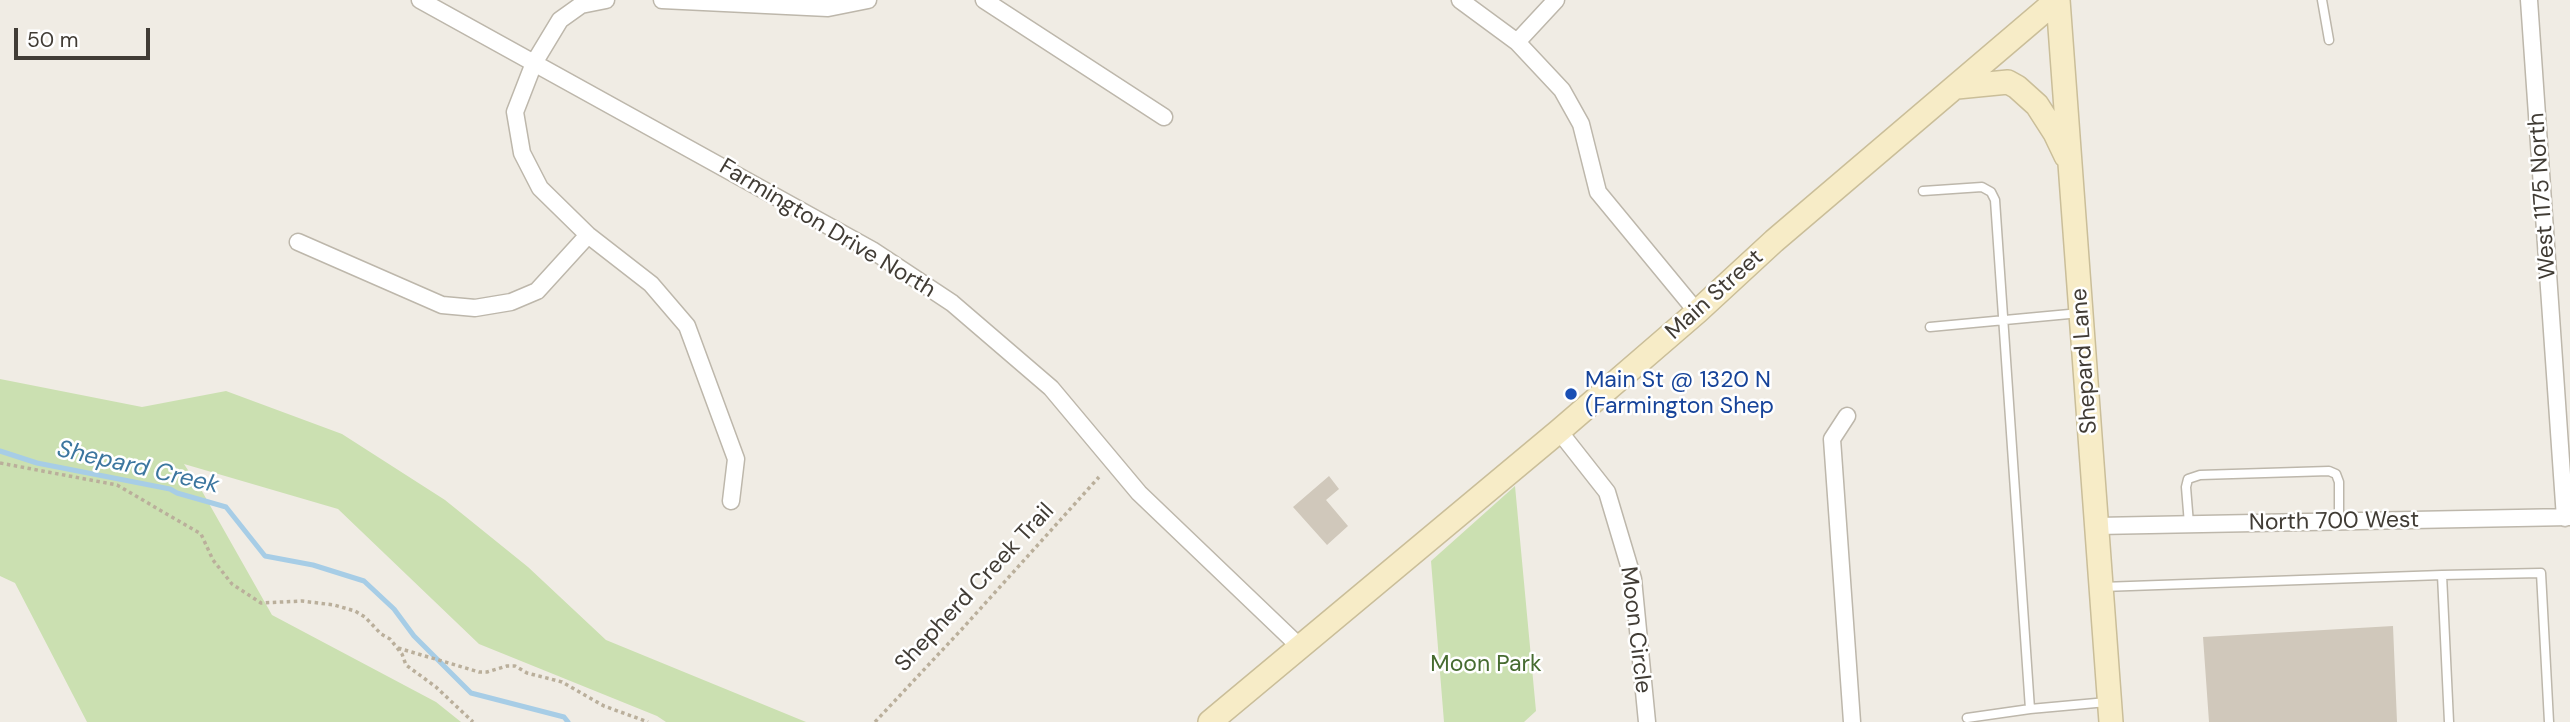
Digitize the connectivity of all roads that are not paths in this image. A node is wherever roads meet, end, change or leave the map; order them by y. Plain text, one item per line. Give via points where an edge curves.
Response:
1 (420, 0) edge
2 (607, 0) edge
3 (662, 0) edge
4 (868, 0) edge
5 (984, 0) edge
6 (1460, 0) edge
7 (1556, 0) edge
8 (2057, 0) edge
9 (2322, 0) edge
10 (2529, 0) edge
11 (2329, 40) dead end
12 (1517, 42) junction
13 (534, 63) junction
14 (1957, 87) junction
15 (1164, 117) dead end
16 (2072, 169) junction
17 (1923, 191) dead end
18 (588, 235) junction
19 (298, 242) dead end
20 (1697, 312) junction
21 (2082, 313) junction
22 (2002, 321) junction
23 (1930, 327) dead end
24 (1847, 416) dead end
25 (1559, 431) junction
26 (731, 501) dead end
27 (2568, 517) edge
28 (2339, 522) junction
29 (2189, 524) junction
30 (2097, 526) junction
31 (2442, 575) junction
32 (2102, 587) junction
33 (1300, 647) junction
34 (2030, 709) junction
35 (2110, 712) edge
36 (1967, 718) dead end
37 (1210, 722) edge
38 (1647, 722) edge
39 (1852, 722) edge
40 (2449, 722) edge
41 (2549, 722) edge

1 - 13 street, Farmington Drive North
2 - 13 street via 581,5 560,20
3 - 4 street via 828,8
5 - 15 street
6 - 12 street
7 - 12 street
8 - 14 main road, Main Street
8 - 16 main road, Shepard Lane
9 - 11 lane
10 - 27 street, West 1175 North
12 - 20 street via 1562,90 1581,124 1598,192
13 - 18 street via 514,112 522,153 540,188
13 - 33 street, Farmington Drive North via 872,250 951,303 1051,388 1139,492
14 - 16 main road via 2008,82 2017,87 2037,105
14 - 20 main road, Main Street
16 - 21 main road, Shepard Lane
17 - 22 lane via 1982,187 1992,192
18 - 19 street via 537,291 475,309 442,305
18 - 26 street via 650,284 687,326 737,459
20 - 25 main road, Main Street
21 - 22 lane
21 - 30 main road, Shepard Lane
22 - 23 lane
22 - 34 lane
24 - 39 street via 1832,439
25 - 33 main road, Main Street
25 - 38 street, Moon Circle via 1607,492 1611,504 1633,579
27 - 28 street, North 700 West
28 - 29 street, North 700 West
28 - 29 lane via 2339,482 2329,471 2188,479
29 - 30 street, North 700 West
30 - 32 main road, Shepard Lane
31 - 32 lane
31 - 40 lane
31 - 41 lane via 2541,573
32 - 35 main road, Shepard Lane
33 - 37 main road, Main Street
34 - 35 lane
34 - 36 lane

